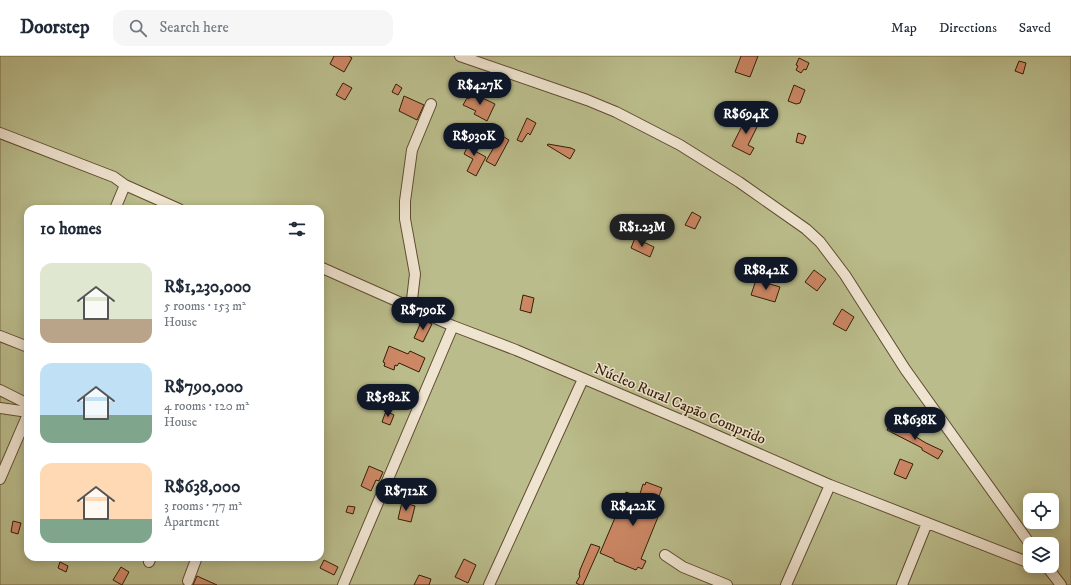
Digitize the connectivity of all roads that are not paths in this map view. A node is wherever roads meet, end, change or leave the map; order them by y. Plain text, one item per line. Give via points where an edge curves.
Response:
1 (460, 56) edge
2 (431, 104) dead end
3 (0, 133) edge
4 (125, 185) junction
5 (117, 205) edge
6 (170, 205) edge
7 (324, 269) edge
8 (411, 308) junction
9 (454, 326) junction
10 (0, 336) edge
11 (24, 346) edge
12 (583, 379) junction
13 (0, 390) edge
14 (24, 402) edge
15 (0, 408) edge
16 (24, 412) edge
17 (24, 422) edge
18 (0, 479) edge
19 (830, 485) junction
20 (927, 523) junction
21 (1025, 537) edge
22 (665, 555) dead end
23 (196, 561) edge
24 (1023, 561) edge
25 (1050, 573) edge
26 (188, 581) dead end
27 (343, 585) edge
28 (489, 585) edge
29 (727, 585) edge
30 (786, 585) edge
31 (902, 585) edge
32 (1061, 585) edge

1 - 21 street via 616,112 680,145 806,229 820,242 845,275 905,370
2 - 8 street via 412,150 405,201 405,219 415,274
3 - 4 street via 114,177
4 - 5 street
4 - 6 street
7 - 8 street, Núcleo Rural Capão Comprido
8 - 9 street, Núcleo Rural Capão Comprido
9 - 12 street, Núcleo Rural Capão Comprido
9 - 27 street
10 - 11 street
12 - 19 street, Núcleo Rural Capão Comprido
12 - 28 street
13 - 14 street
15 - 16 street
17 - 18 street
19 - 20 street, Núcleo Rural Capão Comprido
19 - 30 street
20 - 24 street, Núcleo Rural Capão Comprido
20 - 31 street
22 - 29 street via 683,567
23 - 26 street
25 - 32 street

